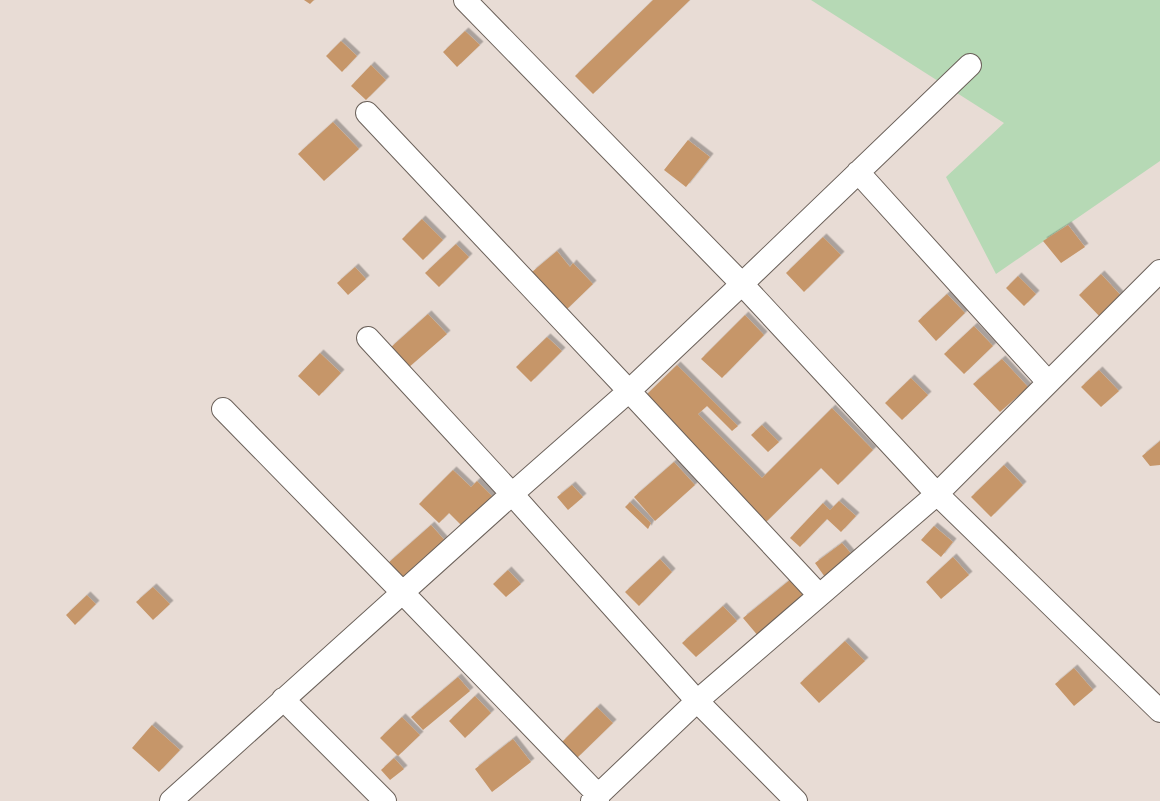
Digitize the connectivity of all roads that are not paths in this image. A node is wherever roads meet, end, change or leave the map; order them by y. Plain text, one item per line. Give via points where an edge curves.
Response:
1 (465, 0) edge
2 (970, 65) dead end
3 (367, 113) dead end
4 (858, 172) junction
5 (1160, 271) edge
6 (742, 284) junction
7 (368, 338) dead end
8 (1048, 382) junction
9 (629, 391) junction
10 (223, 409) dead end
11 (512, 494) junction
12 (937, 494) junction
13 (403, 593) junction
14 (819, 595) junction
15 (284, 699) junction
16 (697, 701) junction
17 (1160, 711) edge
18 (595, 798) edge
19 (171, 801) edge
20 (385, 801) edge
21 (796, 801) edge

1 - 6 street
2 - 4 street
3 - 9 street
4 - 6 street
4 - 8 street
5 - 8 street
6 - 9 street
6 - 12 street
7 - 11 street
8 - 12 street
9 - 11 street
9 - 14 street
10 - 13 street
11 - 13 street
11 - 16 street
12 - 14 street
12 - 17 street
13 - 15 street
13 - 18 street
14 - 16 street
15 - 19 street
15 - 20 street
16 - 18 street
16 - 21 street

